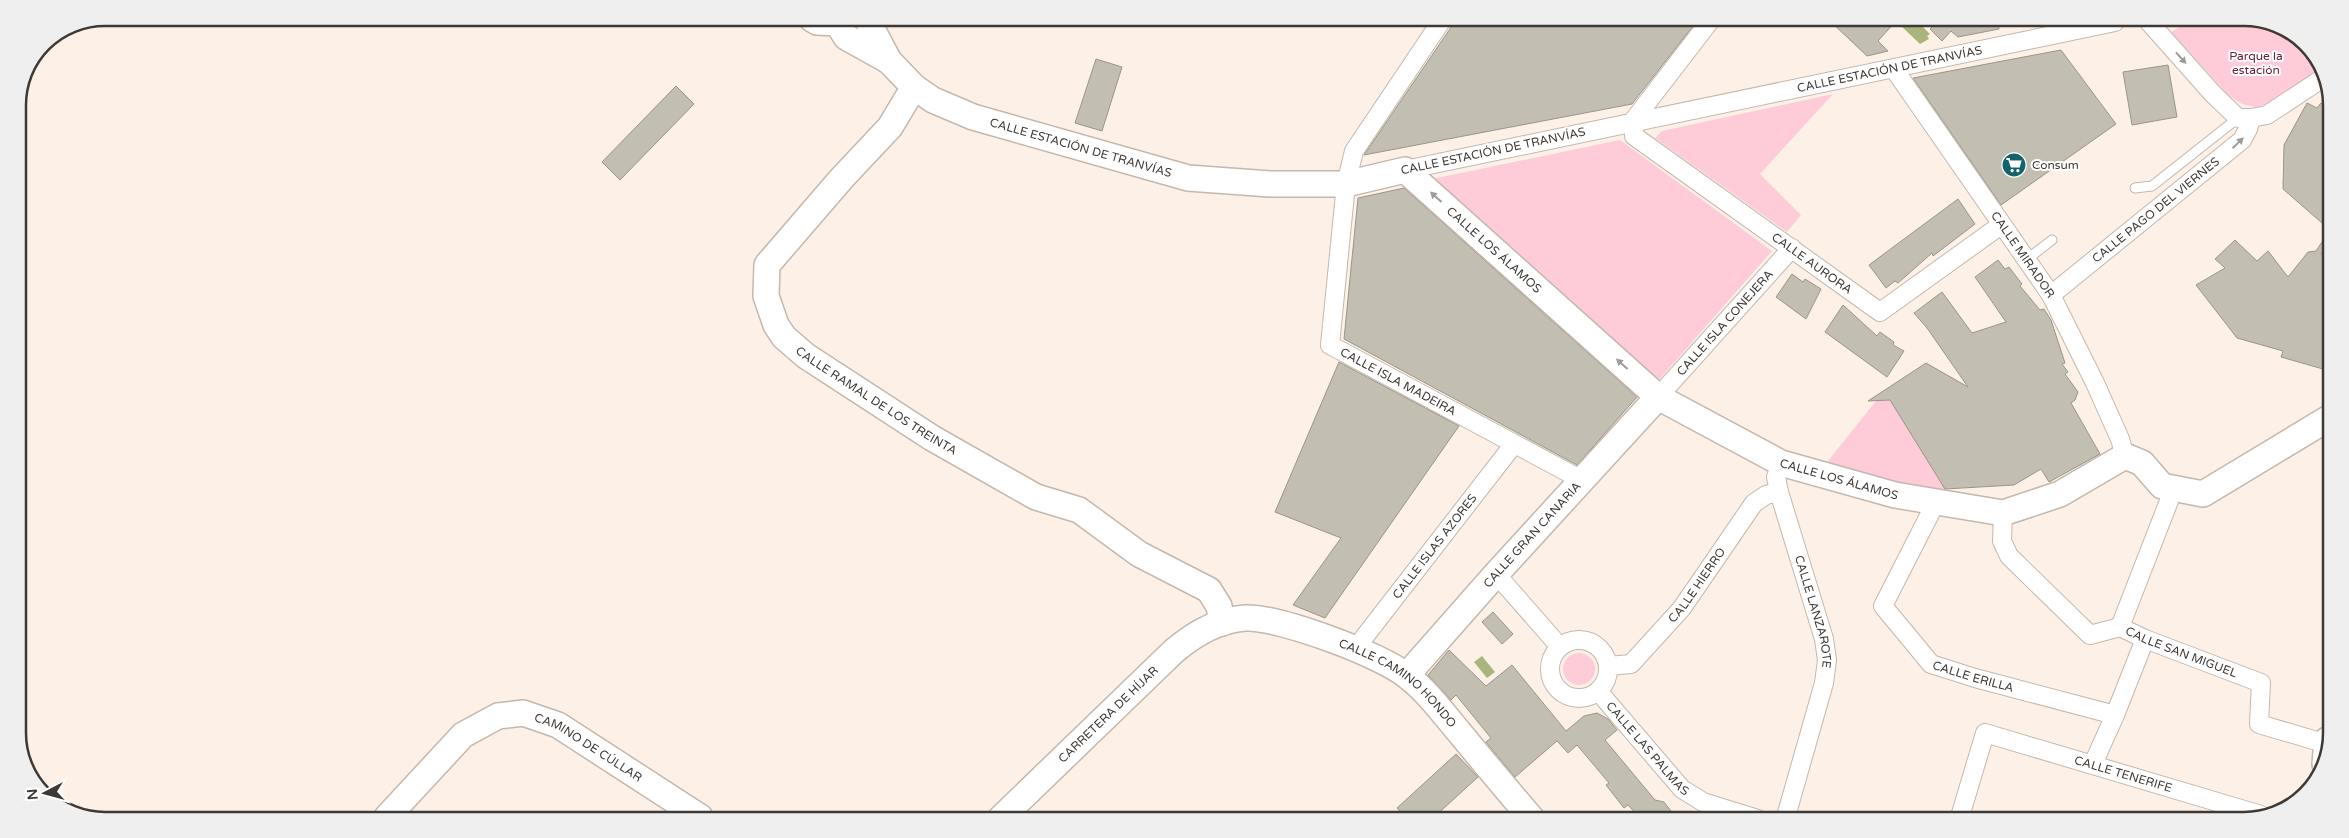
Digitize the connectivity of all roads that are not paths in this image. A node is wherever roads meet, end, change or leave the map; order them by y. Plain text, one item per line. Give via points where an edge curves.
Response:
1 (840, 26) edge
2 (871, 26) edge
3 (1438, 26) edge
4 (1706, 26) edge
5 (2096, 26) edge
6 (2152, 26) edge
7 (889, 61) junction
8 (1894, 69) junction
9 (2319, 81) edge
10 (914, 86) junction
11 (2245, 118) junction
12 (1632, 121) junction
13 (1405, 170) junction
14 (1346, 184) junction
15 (2135, 188) dead end
16 (2001, 224) junction
17 (2052, 240) dead end
18 (1792, 248) junction
19 (2026, 260) junction
20 (2051, 295) junction
21 (1658, 397) junction
22 (2323, 422) edge
23 (1514, 444) junction
24 (2125, 456) junction
25 (1781, 463) junction
26 (1582, 480) junction
27 (2174, 488) junction
28 (1779, 492) junction
29 (1936, 502) junction
30 (2003, 513) junction
31 (1496, 574) junction
32 (1222, 624) junction
33 (2120, 626) junction
34 (2145, 639) junction
35 (1560, 647) junction
36 (1355, 649) junction
37 (1608, 666) junction
38 (1407, 676) junction
39 (1598, 691) junction
40 (2115, 715) junction
41 (2322, 741) edge
42 (2093, 764) junction
43 (2249, 811) edge
44 (392, 812) edge
45 (692, 812) edge
46 (1007, 812) edge
47 (1526, 812) edge
48 (1734, 812) edge
49 (1787, 812) edge
50 (1961, 812) edge

1 - 7 street via 846,37
2 - 7 street
3 - 14 street via 1354,151
4 - 12 street
5 - 8 street, CALLE ESTACIÓN DE TRANVÍAS
6 -> 11 street via 2212,94
7 - 10 street, CALLE ESTACIÓN DE TRANVÍAS
8 - 12 street, CALLE ESTACIÓN DE TRANVÍAS
8 - 16 street, CALLE MIRADOR
9 - 11 street via 2267,115
10 - 14 street, CALLE ESTACIÓN DE TRANVÍAS via 933,100 974,117 1188,178 1270,184
10 - 32 street, CALLE RAMAL DE LOS TREINTA via 890,128 767,265 766,296 776,325 784,337 806,356 932,438 1036,497 1079,510 1138,554 1209,590 1219,606
11 - 15 lane via 2152,186
20 -> 11 street, CALLE PAGO DEL VIERNES via 2242,140 2248,129
12 - 13 street, CALLE ESTACIÓN DE TRANVÍAS
12 - 18 street, CALLE AURORA via 1634,136
13 - 14 street, CALLE ESTACIÓN DE TRANVÍAS
21 -> 13 street, CALLE LOS ÁLAMOS
14 - 23 street, CALLE ISLA MADEIRA via 1330,345
16 - 18 street, CALLE AURORA via 1880,312
16 - 19 street, CALLE MIRADOR
17 - 19 lane
18 - 21 street, CALLE ISLA CONEJERA
19 - 20 street, CALLE MIRADOR
20 - 24 street, CALLE MIRADOR via 2098,391
21 - 25 street, CALLE LOS ÁLAMOS
21 - 26 street, CALLE GRAN CANARIA
22 - 27 street via 2203,494
23 - 26 street, CALLE ISLA MADEIRA
23 - 36 street, CALLE ISLAS AZORES
24 - 27 street via 2142,463 2162,486
24 - 30 street, CALLE LOS ÁLAMOS via 2060,494
25 - 28 street, CALLE LANZAROTE via 1776,477
25 - 29 street, CALLE LOS ÁLAMOS via 1895,495
26 - 31 street, CALLE GRAN CANARIA
27 - 33 street
28 - 37 street, CALLE HIERRO via 1754,503 1682,608 1631,664
28 - 49 street, CALLE LANZAROTE via 1824,640 1827,660 1824,683
29 - 30 street, CALLE LOS ÁLAMOS
29 - 40 street, CALLE ERILLA via 1883,606 1931,664
30 - 33 street, CALLE SAN MIGUEL via 2002,541 2009,556 2090,635
31 - 35 street
31 - 38 street, CALLE GRAN CANARIA
32 - 36 street, CALLE CAMINO HONDO via 1243,618 1264,618
32 - 46 street, CARRETERA DE HÍJAR via 1192,636 1174,651
33 - 34 street, CALLE SAN MIGUEL
34 - 40 street
34 - 41 street, CALLE SAN MIGUEL via 2261,683 2260,724
35 - 37 street via 1576,640 1593,644 1600,649
35 - 39 street via 1550,664 1550,674 1557,688 1579,698
36 - 38 street, CALLE CAMINO HONDO
37 - 39 street via 1604,684
38 - 47 street, CALLE CAMINO HONDO via 1442,712
39 - 48 street, CALLE LAS PALMAS via 1682,789 1703,802
40 - 42 street
42 - 43 street, CALLE TENERIFE
42 - 50 street, CALLE TENERIFE via 1985,733
44 - 45 street, CAMINO DE CÚLLAR via 463,735 498,716 523,713 558,725

